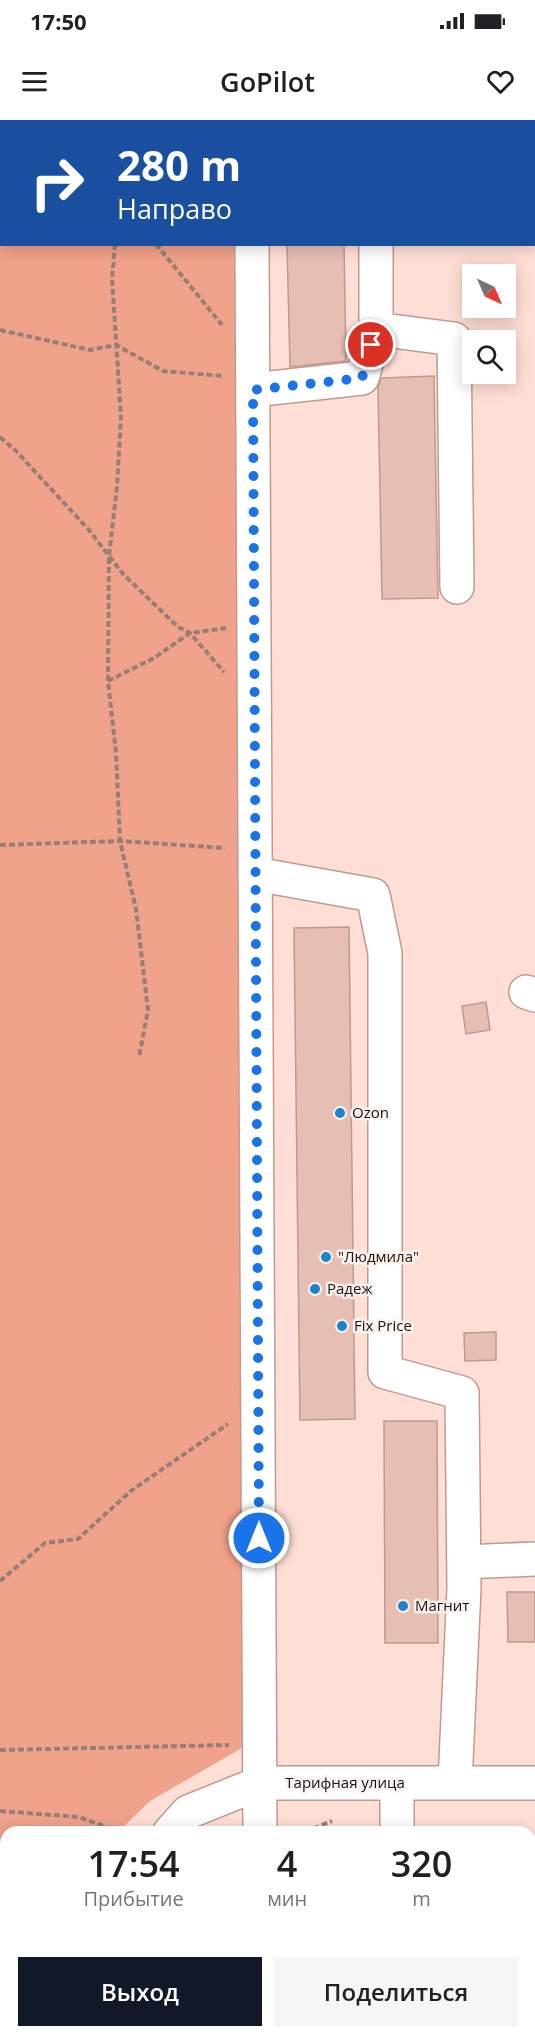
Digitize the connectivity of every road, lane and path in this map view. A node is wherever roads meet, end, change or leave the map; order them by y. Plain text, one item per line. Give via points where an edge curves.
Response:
1 (115, 246) edge
2 (158, 246) edge
3 (252, 246) edge
4 (375, 246) edge
5 (376, 329) junction
6 (0, 330) edge
7 (226, 331) dead end
8 (116, 345) junction
9 (253, 378) junction
10 (0, 437) edge
11 (109, 556) junction
12 (457, 587) dead end
13 (254, 624) junction
14 (190, 633) junction
15 (108, 681) junction
16 (254, 693) junction
17 (120, 841) junction
18 (0, 845) edge
19 (255, 862) junction
20 (139, 1057) dead end
21 (258, 1400) junction
22 (535, 1559) edge
23 (464, 1562) junction
24 (0, 1581) edge
25 (260, 1744) junction
26 (0, 1750) edge
27 (260, 1783) junction
28 (455, 1783) junction
29 (535, 1783) edge
30 (397, 1797) dead end
31 (0, 1810) edge
32 (332, 1821) dead end
33 (104, 1826) edge
34 (175, 1826) edge
35 (261, 1826) edge
36 (320, 1826) edge
37 (397, 1826) edge

1 - 8 path via 112,278
2 - 7 path
3 - 9 street
4 - 5 street
5 - 9 street via 362,378
5 - 12 street via 454,339
6 - 8 path via 90,350
8 - 9 path via 163,371
8 - 11 path via 121,417
9 - 13 street
10 - 11 path
11 - 14 path via 178,627
11 - 15 path
13 - 14 path
13 - 16 street
14 - 15 path via 154,658
14 - 16 path via 230,679
15 - 17 path
16 - 19 street
17 - 18 path
17 - 19 path
17 - 20 path via 136,909 148,1011
19 - 21 street
19 - 23 street via 373,896 385,953 385,1372 462,1393
21 - 24 path via 132,1490 78,1539 45,1543
21 - 25 street
22 - 23 street
23 - 28 street
25 - 26 path
25 - 27 street
27 - 28 street, Тарифная улица
27 - 34 street, Тарифная улица via 188,1812
27 - 35 street
28 - 29 street, Тарифная улица
30 - 37 street
31 - 33 path via 80,1817
32 - 36 path

